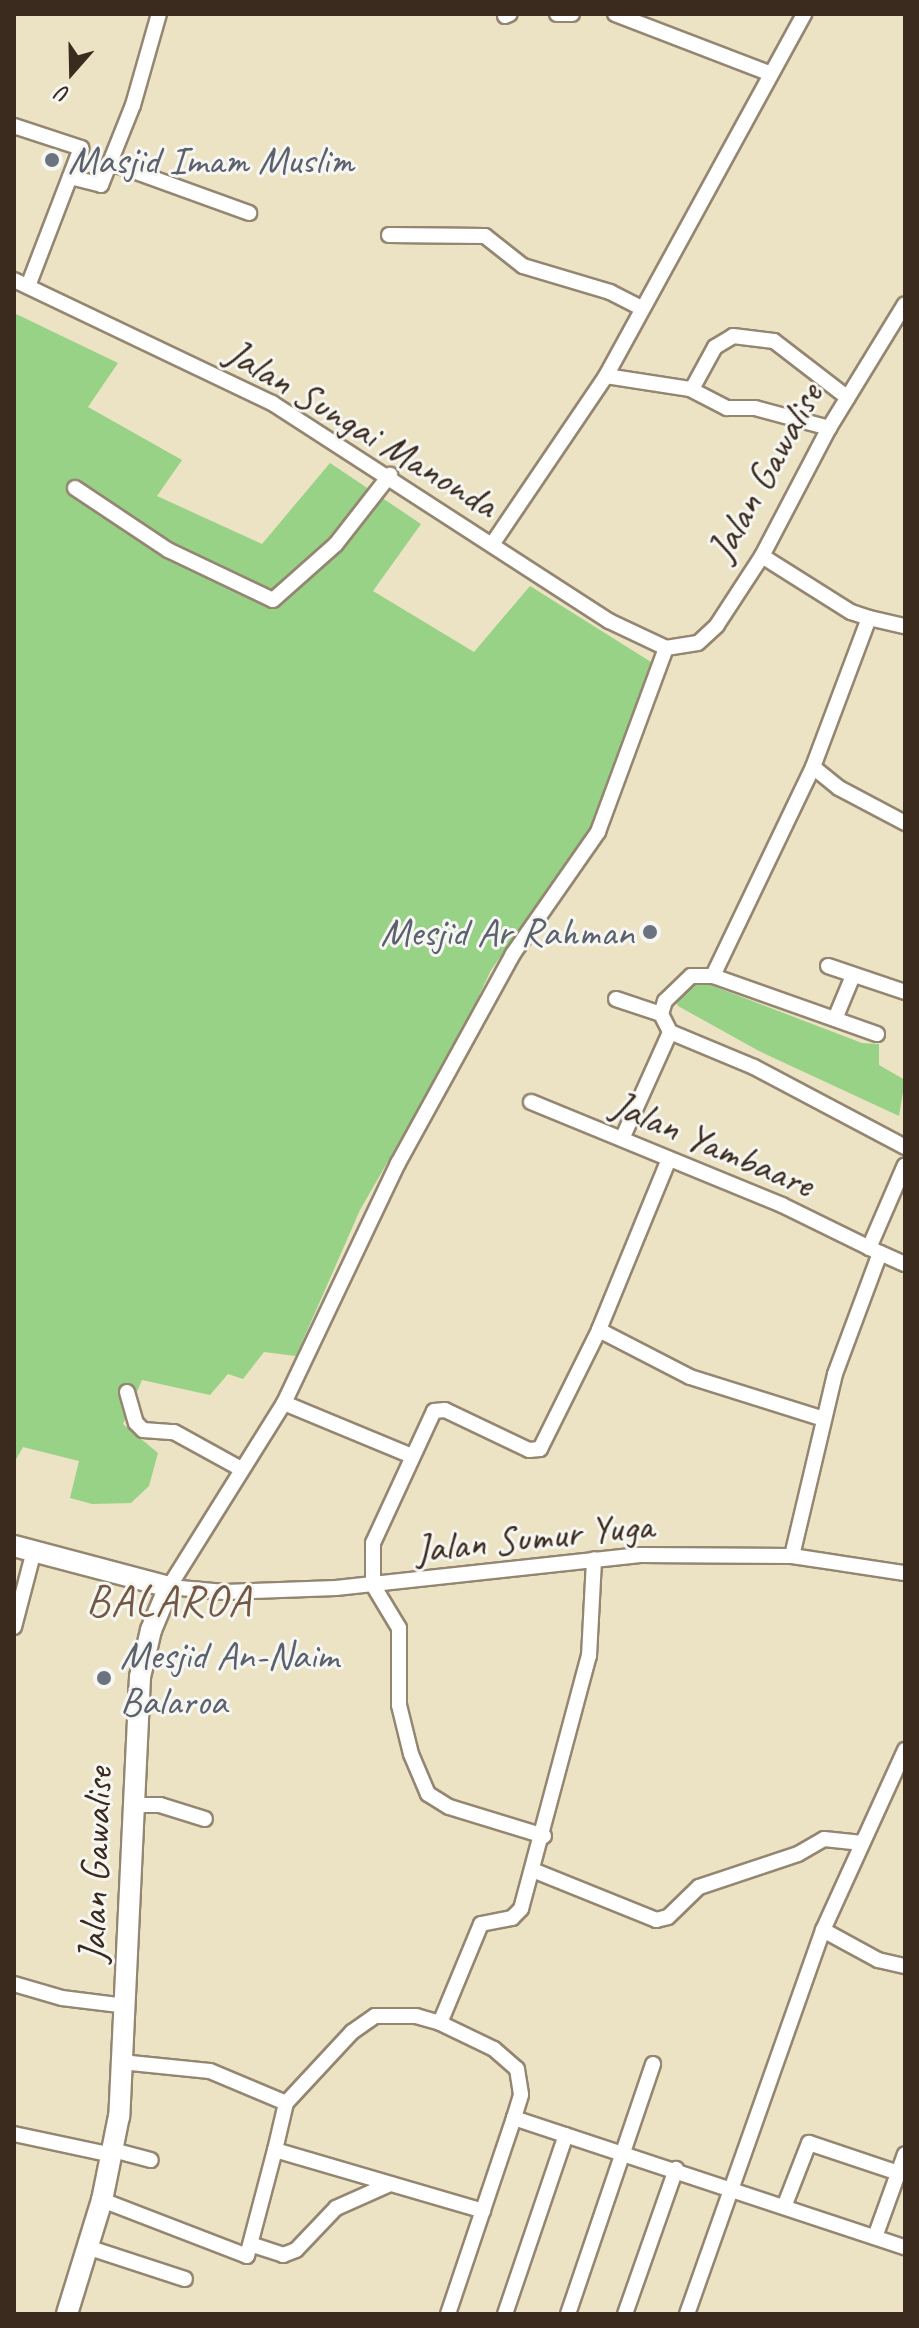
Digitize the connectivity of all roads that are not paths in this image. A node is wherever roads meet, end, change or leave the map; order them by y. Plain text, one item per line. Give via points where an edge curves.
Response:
1 (159, 14) edge
2 (557, 14) edge
3 (572, 14) edge
4 (615, 14) edge
5 (804, 14) edge
6 (769, 73) junction
7 (14, 126) edge
8 (111, 163) junction
9 (70, 177) junction
10 (249, 213) dead end
11 (389, 235) dead end
12 (21, 283) edge
13 (905, 304) edge
14 (639, 307) junction
15 (606, 376) junction
16 (692, 389) junction
17 (848, 398) junction
18 (829, 428) junction
19 (390, 475) junction
20 (75, 488) dead end
21 (493, 543) junction
22 (762, 556) junction
23 (869, 618) junction
24 (905, 626) edge
25 (666, 648) junction
26 (813, 767) junction
27 (905, 823) edge
28 (828, 966) dead end
29 (713, 976) junction
30 (852, 978) junction
31 (905, 992) edge
32 (616, 999) dead end
33 (661, 1014) junction
34 (835, 1019) junction
35 (670, 1032) junction
36 (877, 1034) dead end
37 (531, 1102) dead end
38 (622, 1139) junction
39 (905, 1147) edge
40 (669, 1159) junction
41 (905, 1165) edge
42 (875, 1250) junction
43 (905, 1264) edge
44 (599, 1330) junction
45 (127, 1392) dead end
46 (284, 1403) junction
47 (824, 1419) junction
48 (412, 1456) junction
49 (241, 1469) junction
50 (24, 1548) edge
51 (792, 1556) junction
52 (594, 1559) junction
53 (905, 1573) edge
54 (373, 1585) junction
55 (169, 1587) junction
56 (14, 1627) edge
57 (905, 1750) edge
58 (132, 1805) junction
59 (205, 1819) dead end
60 (544, 1836) junction
61 (860, 1843) junction
62 (535, 1871) junction
63 (823, 1930) junction
64 (905, 1966) edge
65 (14, 1984) edge
66 (126, 2006) junction
67 (440, 2023) junction
68 (121, 2062) junction
69 (653, 2064) dead end
70 (286, 2103) junction
71 (514, 2118) junction
72 (14, 2134) edge
73 (566, 2135) junction
74 (275, 2150) junction
75 (621, 2151) junction
76 (112, 2153) junction
77 (905, 2154) edge
78 (151, 2160) dead end
79 (676, 2169) junction
80 (898, 2173) junction
81 (390, 2184) junction
82 (731, 2190) junction
83 (102, 2200) junction
84 (784, 2207) junction
85 (483, 2211) junction
86 (875, 2237) junction
87 (253, 2245) junction
88 (87, 2247) junction
89 (905, 2247) edge
90 (185, 2279) dead end
91 (506, 2311) edge
92 (67, 2314) edge
93 (448, 2314) edge
94 (523, 2314) edge
95 (568, 2314) edge
96 (625, 2314) edge
97 (687, 2314) edge

1 - 8 street
2 - 3 street
4 - 6 street
5 - 6 street
6 - 14 street
7 - 9 street via 79,146
8 - 9 street via 99,186
8 - 10 street
9 - 12 street
11 - 14 street via 485,236 516,263 610,292
12 - 19 street, Jalan Sungai Manonda via 272,403
13 - 17 street, Jalan Gawalise
14 - 15 street
15 - 16 street
15 - 21 street
16 - 17 street via 715,347 733,336 774,341
16 - 18 street via 724,407 755,408
17 - 18 street, Jalan Gawalise
18 - 22 street, Jalan Gawalise
19 - 20 street via 336,544 273,600 168,550
19 - 21 street, Jalan Sungai Manonda
21 - 25 street, Jalan Sungai Manonda via 609,621
22 - 23 street
22 - 25 street, Jalan Gawalise via 717,625 698,643
23 - 24 street
23 - 26 street
25 - 46 street, Jalan Gawalise via 598,832 513,954 398,1163
26 - 27 street via 839,788
26 - 29 street
28 - 30 street
29 - 33 street via 691,976 665,1001
29 - 34 street
30 - 31 street
30 - 34 street
32 - 33 street
33 - 35 street
34 - 36 street
35 - 38 street
35 - 39 street via 754,1067
37 - 38 street, Jalan Yambaare
38 - 40 street, Jalan Yambaare
40 - 42 street, Jalan Yambaare
40 - 44 street
41 - 42 street
42 - 43 street, Jalan Yambaare
42 - 47 street
44 - 47 street via 690,1377
44 - 48 street via 540,1449 529,1450 442,1409 428,1422
45 - 49 street via 143,1430 174,1432
46 - 48 street
46 - 49 street, Jalan Gawalise
47 - 51 street
48 - 54 street via 376,1535
49 - 55 street, Jalan Gawalise
50 - 55 street
50 - 56 street
51 - 52 street, Jalan Sumur Yuga
51 - 53 street, Jalan Sumur Yuga
52 - 54 street, Jalan Sumur Yuga
52 - 60 street via 589,1656
54 - 55 street, Jalan Sumur Yuga via 225,1592
54 - 60 street via 399,1628 399,1705 428,1794 449,1807
55 - 58 street, Jalan Gawalise via 143,1663
57 - 61 street
58 - 59 street via 160,1805
58 - 66 street, Jalan Gawalise
60 - 62 street
61 - 62 street via 824,1839 798,1854 699,1887 668,1917 656,1920
61 - 63 street
62 - 67 street via 517,1915 481,1924
63 - 64 street via 878,1960
63 - 82 street
65 - 66 street via 74,2000
66 - 68 street, Jalan Gawalise
67 - 70 street via 395,2015 363,2022
67 - 71 street via 494,2049 517,2069 521,2095
68 - 70 street via 210,2071
68 - 76 street, Jalan Gawalise
69 - 75 street
70 - 74 street
71 - 73 street
71 - 85 street
72 - 76 street
73 - 75 street
73 - 91 street
74 - 81 street
74 - 87 street
75 - 79 street
75 - 95 street
76 - 78 street
76 - 83 street, Jalan Gawalise
77 - 80 street
79 - 82 street
79 - 96 street
80 - 84 street via 809,2143
80 - 86 street
81 - 85 street
81 - 87 street via 336,2208 296,2250 283,2255
82 - 84 street
82 - 97 street
83 - 87 street via 243,2256
83 - 88 street, Jalan Gawalise
84 - 86 street
85 - 93 street
86 - 89 street
88 - 90 street
88 - 92 street, Jalan Gawalise
91 - 94 street

